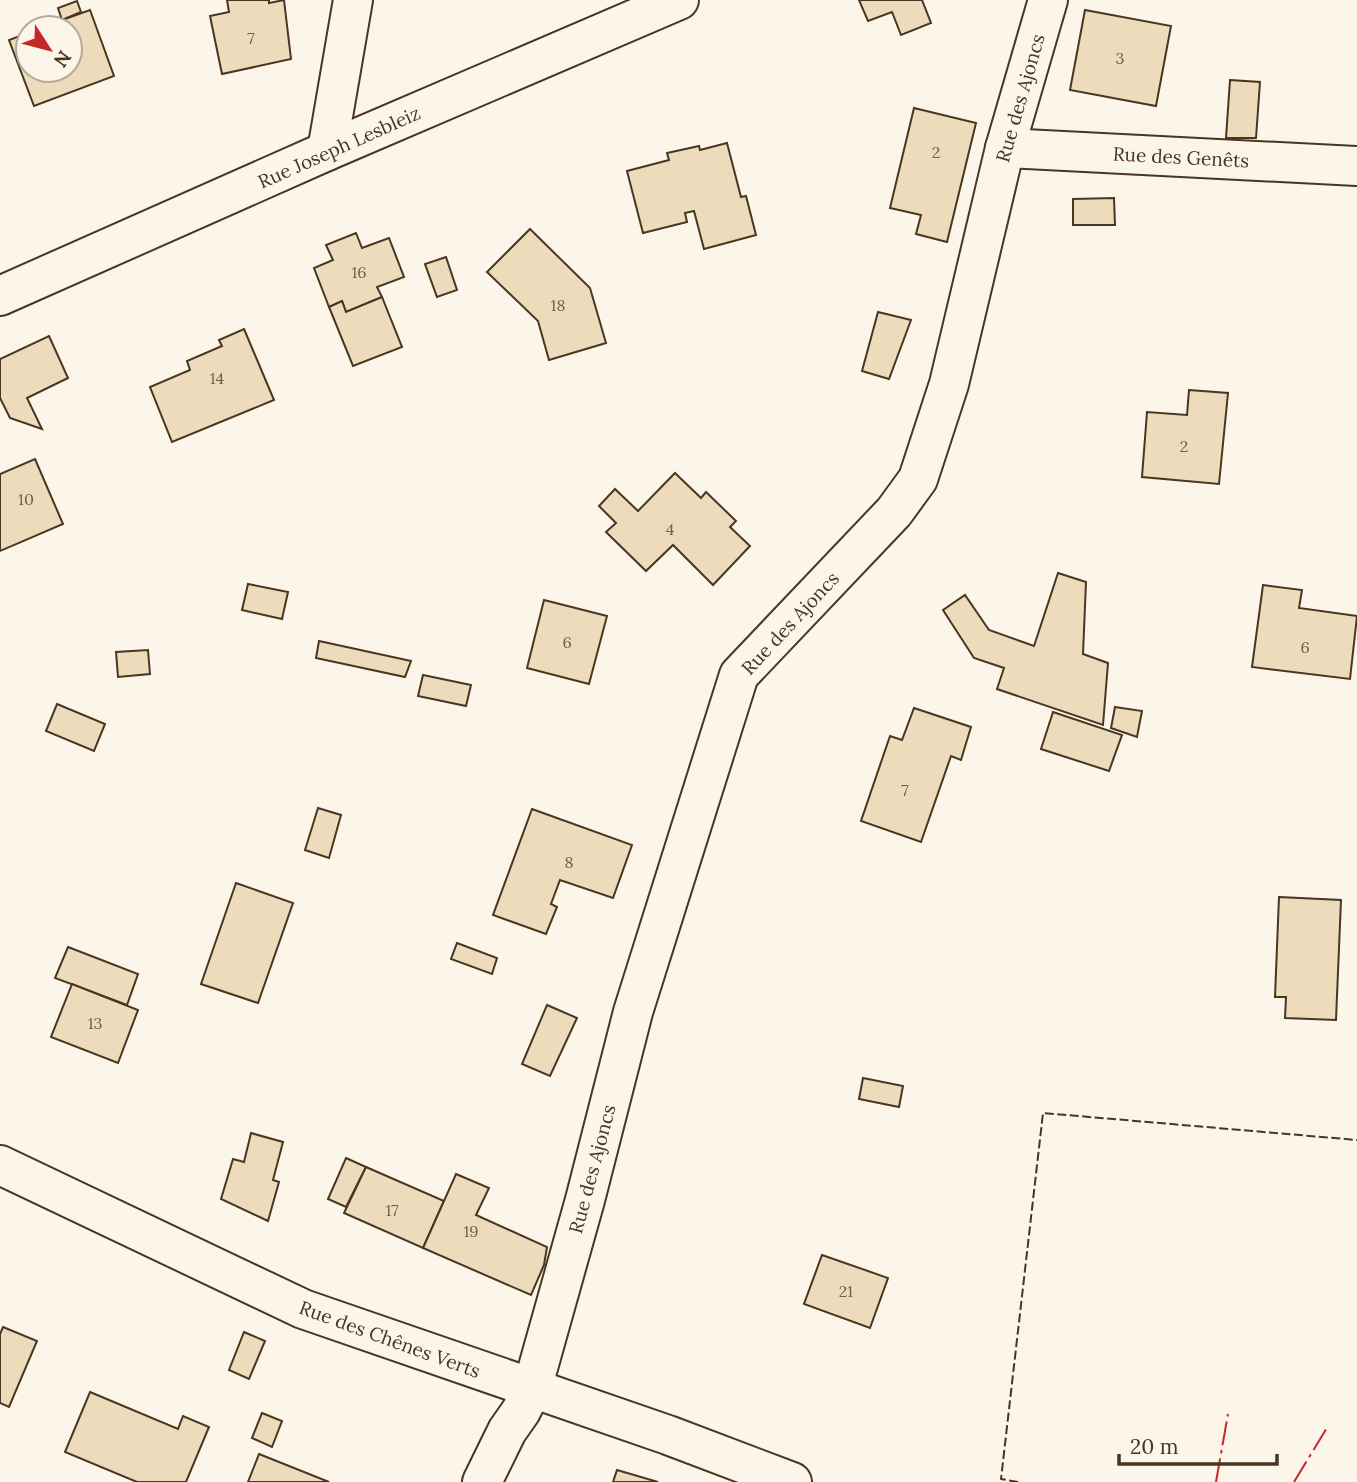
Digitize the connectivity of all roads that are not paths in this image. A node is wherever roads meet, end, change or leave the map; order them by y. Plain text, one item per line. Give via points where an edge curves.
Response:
1 (353, 0) edge
2 (679, 0) edge
3 (1048, 0) edge
4 (1005, 148) junction
5 (327, 151) junction
6 (1357, 166) edge
7 (0, 296) edge
8 (0, 1166) edge
9 (532, 1389) junction
10 (482, 1482) edge
11 (792, 1482) edge

1 - 5 street
2 - 5 street, Rue Joseph Lesbleiz
3 - 4 street, Rue des Ajoncs
4 - 6 street, Rue des Genêts
4 - 9 street, Rue des Ajoncs via 948,384 918,479 894,512 739,675 633,1012
5 - 7 street, Rue Joseph Lesbleiz
8 - 9 street, Rue des Chênes Verts via 303,1310
9 - 10 street, Rue des Ajoncs
9 - 11 street, Rue des Chênes Verts

